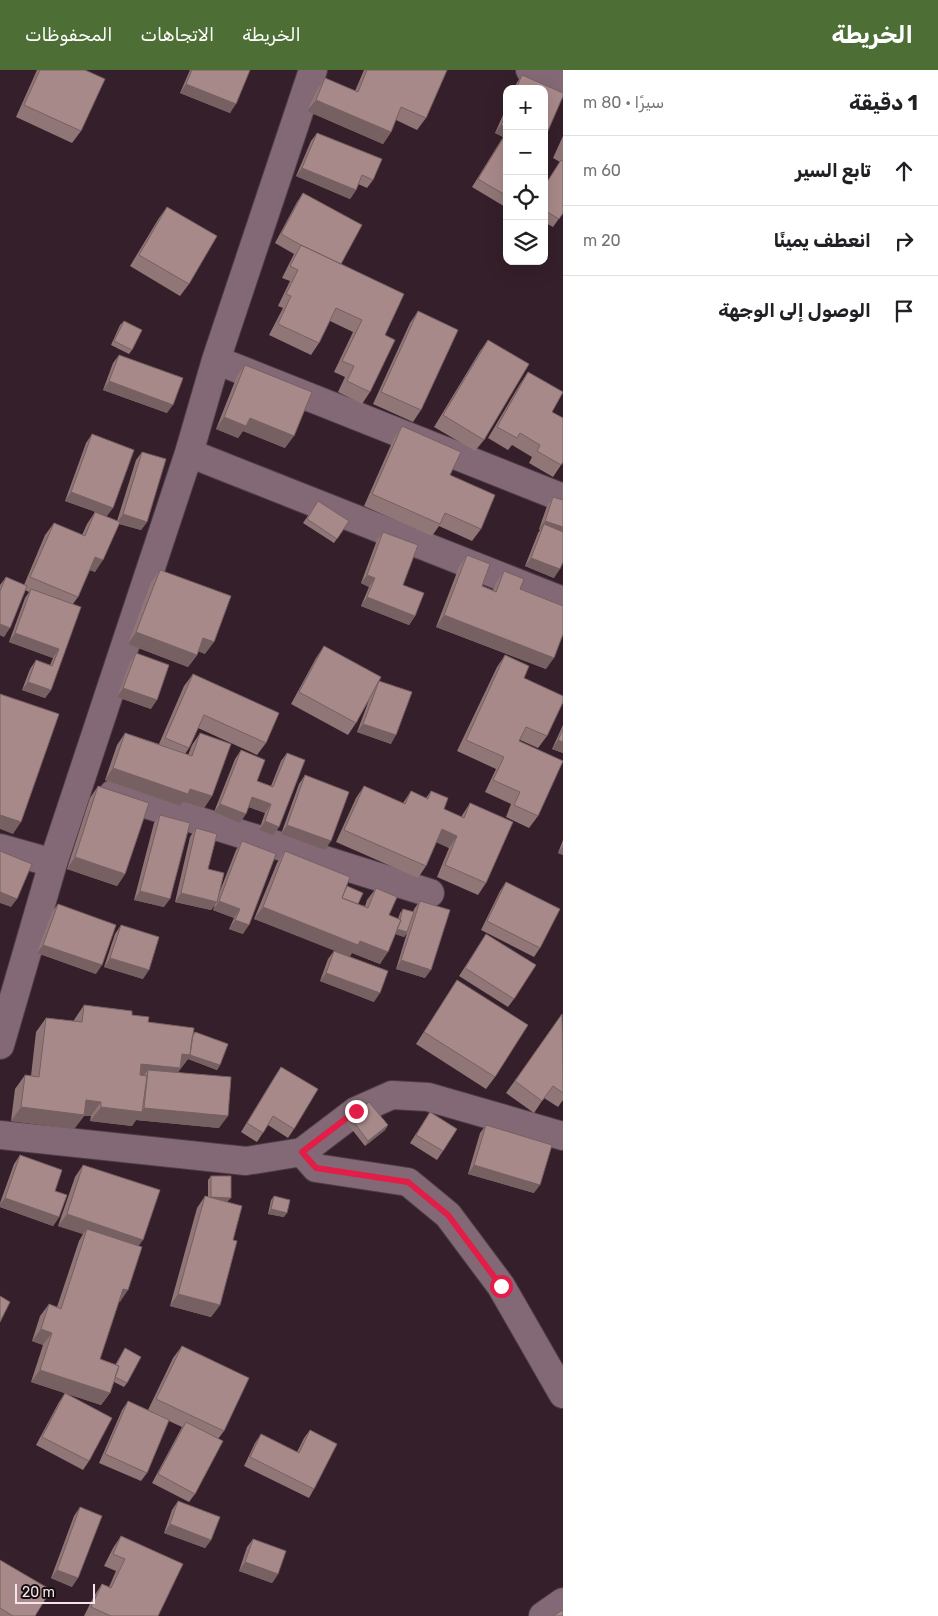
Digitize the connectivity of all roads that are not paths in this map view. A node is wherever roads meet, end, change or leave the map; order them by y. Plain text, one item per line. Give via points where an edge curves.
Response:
1 (313, 70) edge
2 (530, 70) edge
3 (563, 84) edge
4 (216, 360) junction
5 (189, 454) junction
6 (563, 498) edge
7 (563, 602) edge
8 (78, 783) junction
9 (0, 848) edge
10 (52, 862) junction
11 (430, 893) dead end
12 (0, 1045) edge
13 (0, 1135) edge
14 (563, 1136) edge
15 (302, 1152) junction
16 (563, 1394) edge
17 (563, 1602) edge
18 (543, 1616) edge

1 - 4 street
2 - 3 street
4 - 5 street
4 - 6 street
5 - 7 street
5 - 8 street
8 - 10 street
8 - 11 street
9 - 10 street
10 - 12 street
13 - 15 street via 246,1161
14 - 15 street via 428,1097 392,1095 356,1111
15 - 16 street via 316,1168 408,1182 448,1215 501,1286
17 - 18 street

